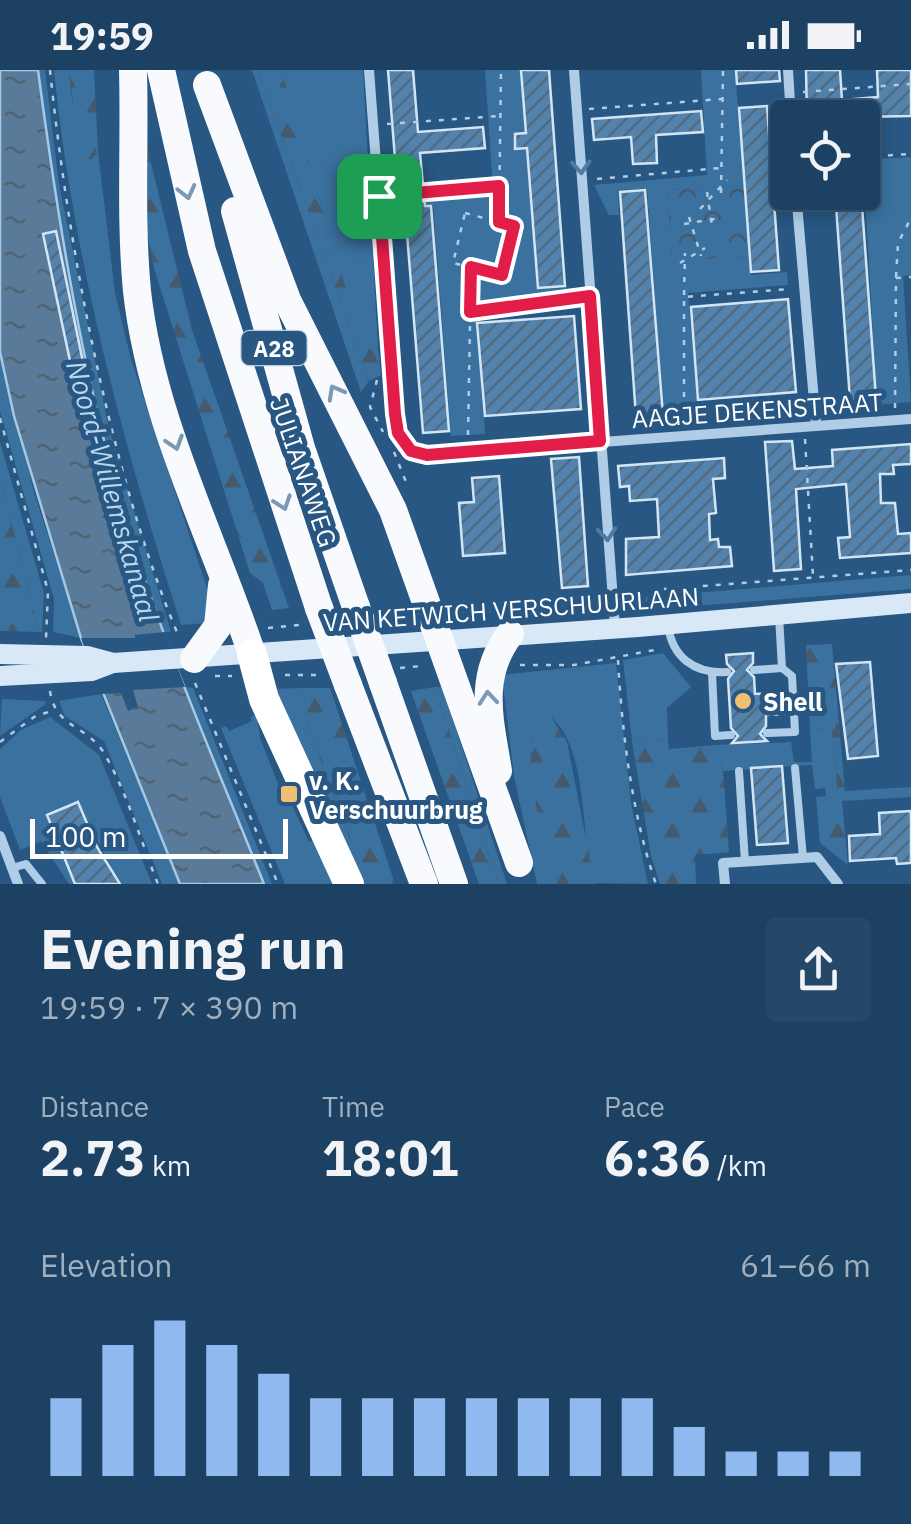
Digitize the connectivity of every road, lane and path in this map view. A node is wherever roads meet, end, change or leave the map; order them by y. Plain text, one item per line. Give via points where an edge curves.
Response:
1 (50, 70) edge
2 (133, 70) edge
3 (160, 70) edge
4 (369, 70) edge
5 (501, 70) edge
6 (574, 70) edge
7 (723, 70) edge
8 (788, 70) edge
9 (206, 78) edge
10 (911, 84) edge
11 (790, 92) junction
12 (722, 99) junction
13 (790, 100) edge
14 (578, 110) junction
15 (500, 116) junction
16 (373, 125) junction
17 (911, 154) edge
18 (880, 156) edge
19 (720, 168) junction
20 (582, 180) junction
21 (728, 180) dead end
22 (499, 186) junction
23 (721, 186) junction
24 (707, 192) dead end
25 (722, 193) dead end
26 (379, 196) junction
27 (708, 200) junction
28 (700, 209) dead end
29 (798, 210) edge
30 (720, 218) dead end
31 (911, 218) edge
32 (690, 220) junction
33 (711, 220) junction
34 (499, 222) junction
35 (684, 224) dead end
36 (712, 226) dead end
37 (705, 248) dead end
38 (685, 253) dead end
39 (700, 254) junction
40 (685, 260) junction
41 (680, 263) dead end
42 (471, 267) junction
43 (911, 277) edge
44 (896, 278) junction
45 (806, 288) junction
46 (590, 296) junction
47 (684, 296) junction
48 (470, 312) junction
49 (0, 418) edge
50 (911, 418) edge
51 (894, 420) junction
52 (810, 424) junction
53 (684, 434) junction
54 (600, 441) junction
55 (468, 452) junction
56 (911, 570) edge
57 (813, 578) junction
58 (612, 593) junction
59 (636, 594) dead end
60 (911, 602) edge
61 (444, 603) junction
62 (778, 612) junction
63 (637, 614) dead end
64 (313, 617) junction
65 (382, 620) dead end
66 (668, 624) junction
67 (615, 628) junction
68 (510, 634) junction
69 (46, 636) dead end
70 (237, 638) junction
71 (440, 640) junction
72 (0, 654) edge
73 (182, 655) junction
74 (618, 660) dead end
75 (90, 663) junction
76 (782, 668) junction
77 (754, 670) dead end
78 (728, 672) dead end
79 (712, 673) junction
80 (0, 676) edge
81 (50, 692) dead end
82 (54, 710) junction
83 (767, 733) dead end
84 (732, 735) dead end
85 (0, 742) edge
86 (795, 768) dead end
87 (739, 771) dead end
88 (0, 836) edge
89 (803, 858) junction
90 (745, 862) junction
91 (12, 868) junction
92 (522, 873) edge
93 (18, 884) edge
94 (42, 884) edge
95 (158, 884) edge
96 (278, 884) edge
97 (349, 884) edge
98 (424, 884) edge
99 (454, 884) edge
100 (656, 884) edge
101 (725, 884) edge
102 (838, 884) edge

1 - 73 path via 58,154 100,365
2 -> 70 highway via 137,289 144,330
3 -> 64 highway, JULIANAWEG / A28 via 202,250
4 - 16 street
5 - 15 path
6 - 14 street
7 - 12 path
8 - 11 street
61 -> 9 highway, A28 via 287,300
9 - 99 highway, JULIANAWEG / A28, bridge via 220,156 301,448
10 - 11 path
11 - 13 street
12 - 14 path
12 - 19 path
14 -> 20 street
15 - 16 path
15 - 22 path
16 - 26 street
17 - 18 path
19 - 20 path
19 - 23 path
20 - 46 street
21 - 23 path
22 - 26 path
22 - 34 path
23 - 25 path
23 - 27 path
24 - 27 path
26 - 55 street, AAGJE DEKENSTRAAT via 398,433 411,451
27 - 28 path
27 - 33 path
29 - 45 street
30 - 33 path
31 - 44 path via 898,243
32 - 33 path
32 - 35 path
32 - 39 path
33 - 36 path
34 - 42 path via 514,226 502,275
34 - 42 path via 465,214 453,263
37 - 39 path
38 - 40 path
39 - 40 path
40 - 41 path
40 - 47 path
42 - 48 path
43 - 44 path
44 - 51 path
45 - 47 path
45 - 52 street
46 - 48 path
46 - 54 street
47 - 53 path
48 - 55 path
49 - 69 path via 48,591
50 - 51 street, AAGJE DEKENSTRAAT
51 - 52 street, AAGJE DEKENSTRAAT
52 - 53 street, AAGJE DEKENSTRAAT
52 - 57 path
53 - 54 street, AAGJE DEKENSTRAAT
54 - 55 street, AAGJE DEKENSTRAAT
54 -> 58 street
56 - 57 path, VAN KETWICH VERSCHUURLAAN
57 - 58 path, VAN KETWICH VERSCHUURLAAN
58 - 61 path, VAN KETWICH VERSCHUURLAAN
58 - 67 street
59 - 63 path
60 - 62 main road, VAN KETWICH VERSCHUURLAAN
61 - 65 path, VAN KETWICH VERSCHUURLAAN
61 - 71 highway, A28
62 - 66 main road, VAN KETWICH VERSCHUURLAAN
62 - 76 lane
64 - 70 path, VAN KETWICH VERSCHUURLAAN
64 - 98 highway, JULIANAWEG / A28, bridge via 348,685
66 - 67 main road, VAN KETWICH VERSCHUURLAAN
66 - 79 lane via 671,647
67 - 68 main road, VAN KETWICH VERSCHUURLAAN
68 - 71 main road, VAN KETWICH VERSCHUURLAAN
92 -> 68 highway, A28 via 486,679
70 - 71 main road, VAN KETWICH VERSCHUURLAAN
70 - 73 highway
70 - 73 main road, VAN KETWICH VERSCHUURLAAN
70 - 73 path, VAN KETWICH VERSCHUURLAAN
70 - 97 highway
71 - 92 highway, A28
72 - 75 main road
73 - 75 main road, VAN KETWICH VERSCHUURLAAN
73 - 96 path
74 - 100 path via 628,752
75 - 80 main road
76 - 77 lane
76 - 83 lane via 792,676 795,732
78 - 79 lane
79 - 84 lane via 715,736
81 - 82 path
82 - 85 path
82 - 95 path via 104,753
86 - 89 lane
87 - 90 lane
88 - 91 street
89 - 90 street
89 - 102 street via 826,863
90 - 101 street via 723,863
91 - 93 street
91 - 94 lane via 26,864

